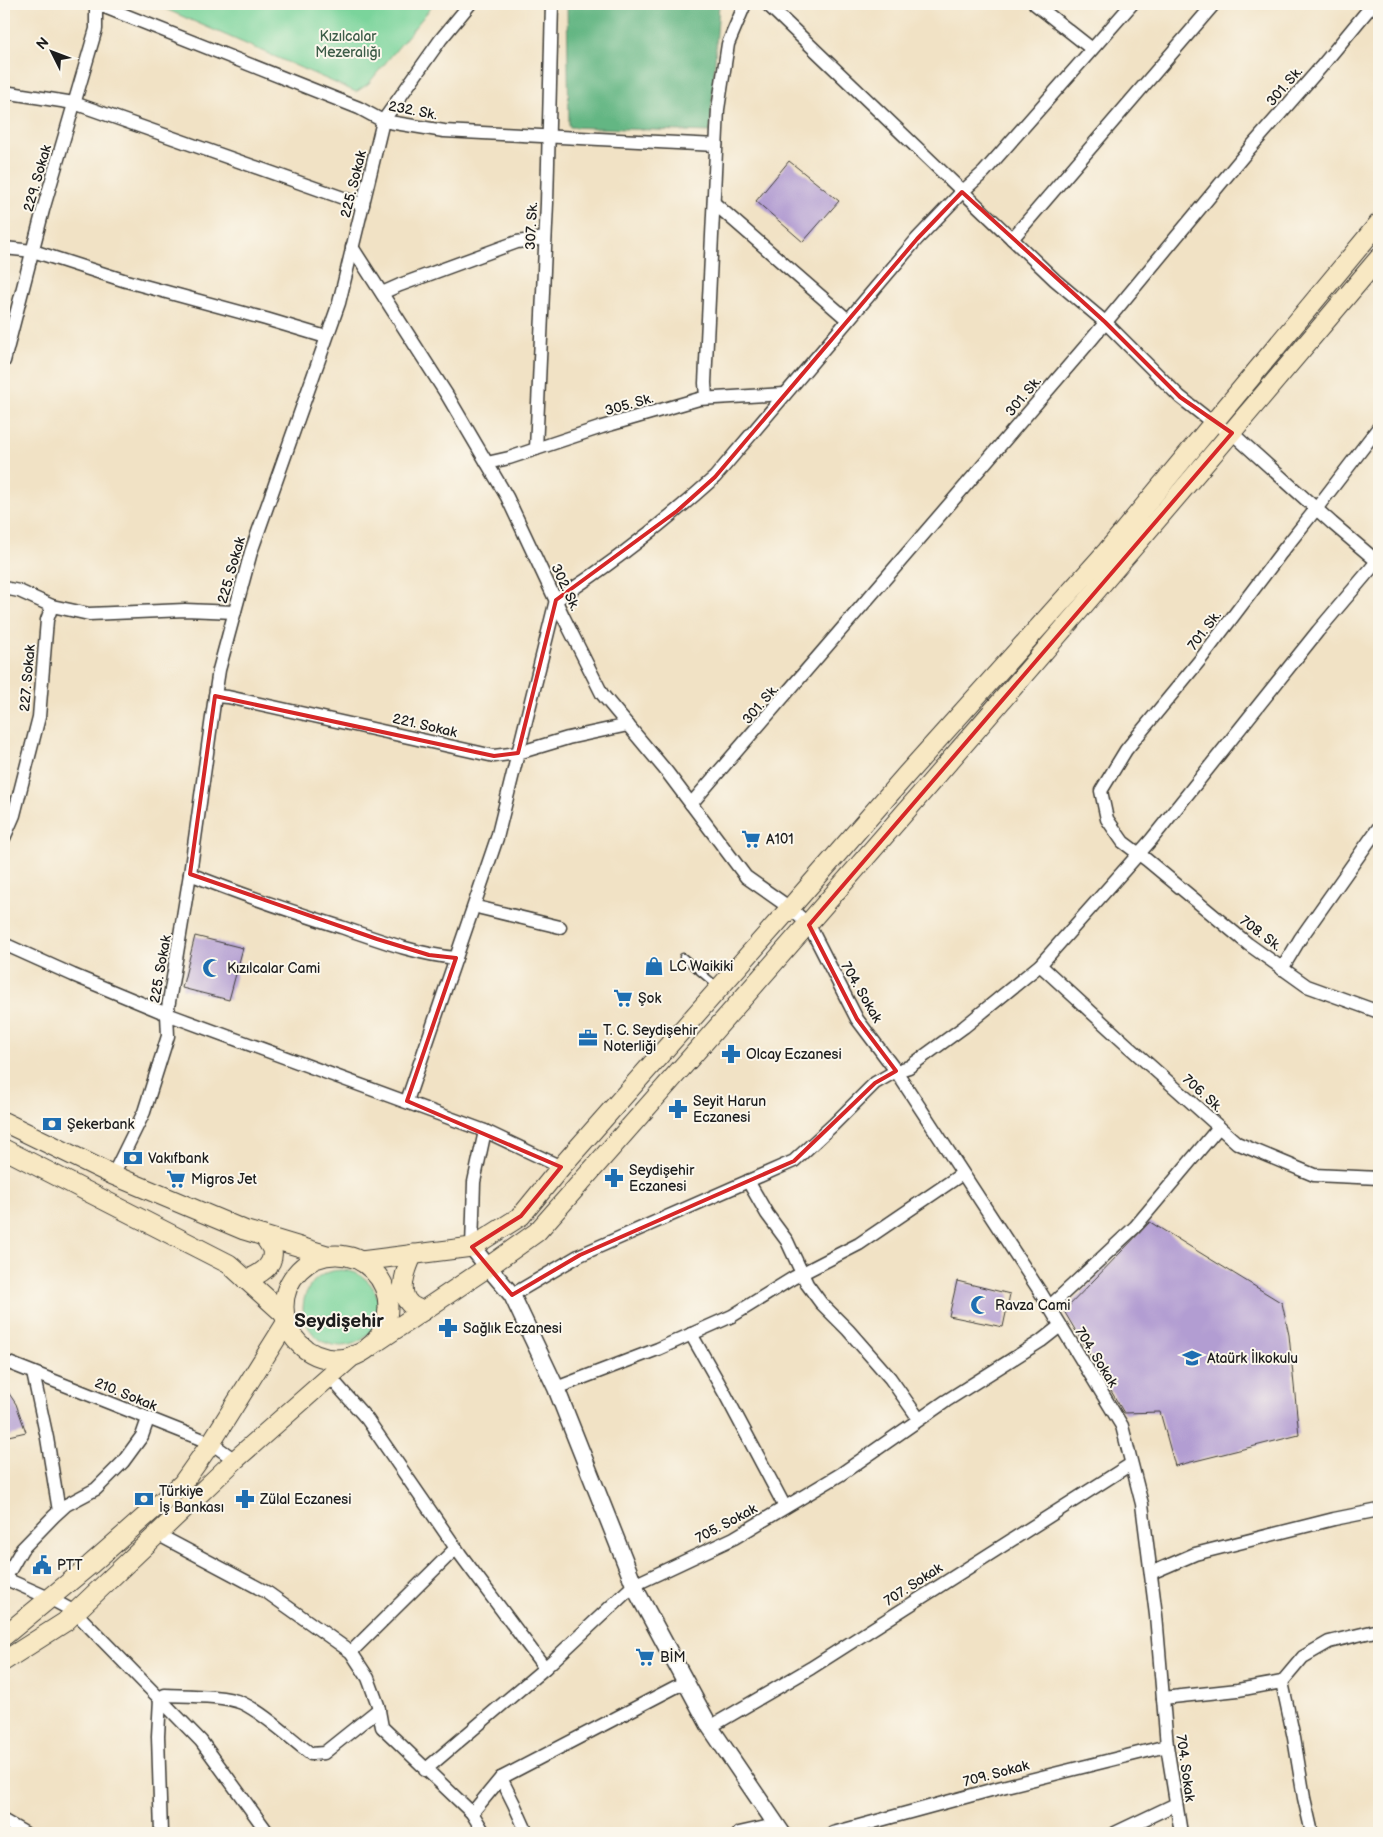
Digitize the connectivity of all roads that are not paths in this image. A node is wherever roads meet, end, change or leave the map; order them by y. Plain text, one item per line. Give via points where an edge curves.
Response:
1 (97, 4) edge
2 (470, 4) edge
3 (552, 4) edge
4 (745, 4) edge
5 (766, 4) edge
6 (1035, 4) edge
7 (1132, 4) edge
8 (1214, 4) edge
9 (1373, 4) edge
10 (1092, 49) junction
11 (4, 92) edge
12 (74, 102) junction
13 (383, 121) junction
14 (549, 138) junction
15 (716, 145) junction
16 (962, 192) junction
17 (714, 203) junction
18 (363, 205) junction
19 (1379, 223) edge
20 (545, 238) junction
21 (1012, 239) junction
22 (4, 248) edge
23 (352, 248) junction
24 (33, 251) junction
25 (1379, 258) edge
26 (382, 293) junction
27 (848, 320) junction
28 (1105, 322) junction
29 (326, 337) junction
30 (4, 361) edge
31 (784, 394) junction
32 (706, 398) junction
33 (1214, 423) junction
34 (1379, 427) edge
35 (1232, 433) junction
36 (536, 449) junction
37 (487, 463) junction
38 (1316, 509) junction
39 (1379, 561) edge
40 (4, 588) edge
41 (556, 600) junction
42 (52, 606) junction
43 (235, 612) junction
44 (215, 696) junction
45 (628, 724) junction
46 (518, 753) junction
47 (691, 804) junction
48 (1379, 828) edge
49 (4, 838) edge
50 (1138, 855) junction
51 (190, 874) junction
52 (481, 908) junction
53 (790, 908) junction
54 (808, 925) junction
55 (560, 927) dead end
56 (4, 944) edge
57 (684, 957) dead end
58 (456, 958) junction
59 (1040, 965) junction
60 (1282, 968) junction
61 (719, 988) junction
62 (1379, 1012) edge
63 (167, 1014) junction
64 (896, 1071) junction
65 (409, 1102) junction
66 (4, 1122) edge
67 (1219, 1127) junction
68 (485, 1131) junction
69 (4, 1150) edge
70 (561, 1167) junction
71 (962, 1174) junction
72 (113, 1175) junction
73 (1379, 1178) edge
74 (748, 1181) junction
75 (264, 1236) junction
76 (472, 1247) junction
77 (413, 1254) junction
78 (327, 1255) junction
79 (361, 1261) junction
80 (488, 1267) junction
81 (802, 1273) junction
82 (246, 1280) junction
83 (512, 1295) junction
84 (1048, 1307) junction
85 (423, 1311) junction
86 (285, 1318) junction
87 (1060, 1326) junction
88 (691, 1334) junction
89 (362, 1351) junction
90 (4, 1361) edge
91 (33, 1373) junction
92 (329, 1376) junction
93 (556, 1388) junction
94 (148, 1419) junction
95 (920, 1419) junction
96 (211, 1444) junction
97 (235, 1460) junction
98 (1132, 1464) junction
99 (785, 1507) junction
100 (1379, 1510) edge
101 (60, 1511) junction
102 (158, 1534) junction
103 (456, 1548) junction
104 (1151, 1573) junction
105 (4, 1578) edge
106 (634, 1585) junction
107 (49, 1598) junction
108 (75, 1612) junction
109 (1379, 1630) edge
110 (4, 1636) edge
111 (351, 1652) junction
112 (4, 1661) edge
113 (544, 1668) junction
114 (685, 1682) junction
115 (1282, 1682) junction
116 (160, 1698) junction
117 (1163, 1698) junction
118 (379, 1709) junction
119 (710, 1728) junction
120 (1167, 1746) junction
121 (425, 1770) junction
122 (500, 1778) junction
123 (1176, 1804) junction
124 (472, 1814) junction
125 (4, 1821) edge
126 (779, 1829) edge
127 (26, 1833) edge
128 (161, 1833) edge
129 (268, 1833) edge
130 (482, 1833) edge
131 (527, 1833) edge
132 (739, 1833) edge
133 (833, 1833) edge
134 (1115, 1833) edge
135 (1181, 1833) edge
136 (1312, 1833) edge

1 - 12 street, 229. Sokak via 96,29
1 - 13 street, 232. Sk. via 360,108
2 - 13 street, 225. Sokak
3 - 14 street, 307. Sk.
4 - 15 street via 728,44
5 - 16 street
6 - 10 street
7 - 10 street
8 - 21 street
9 - 28 street, 301. Sk.
10 - 16 street via 984,172
11 - 12 street
12 - 18 street
12 - 24 street, 229. Sokak
13 - 14 street, 232. Sk. via 444,131
13 - 18 street, 225. Sokak
14 - 15 street, 232. Sk.
14 - 20 street, 307. Sk.
15 - 17 street
16 - 21 street
16 - 27 street via 917,238
17 - 27 street
17 - 32 street
18 - 23 street, 225. Sokak
19 - 33 main road
20 - 26 street via 517,242
20 - 36 street, 307. Sk.
21 - 28 street
22 - 24 street
23 - 26 street, 302. Sk.
23 - 29 street, 225. Sokak via 339,303
24 - 29 street via 126,281
24 - 30 street, 229. Sokak
25 - 35 main road
26 - 37 street, 302. Sk.
27 - 31 street
28 - 33 street via 1180,398
28 - 47 street, 301. Sk.
29 - 43 street, 225. Sokak via 251,552
31 - 32 street, 305. Sk.
31 - 41 street via 715,477 677,512
32 - 36 street, 305. Sk.
33 - 35 street
33 - 53 main road via 1107,551
34 - 38 street, 701. Sk.
35 - 38 street
35 - 54 main road
36 - 37 street, 305. Sk.
37 - 41 street, 302. Sk. via 507,497
38 - 39 street
38 - 50 street, 701. Sk. via 1126,750 1100,792 1107,819 1122,842
39 - 50 street via 1318,631
40 - 42 street
41 - 45 street, 302. Sk. via 602,694
41 - 46 street
42 - 43 street via 89,614 185,610
42 - 49 street, 227. Sokak via 47,620 39,717 14,815
43 - 44 street, 225. Sokak
44 - 46 street, 221. Sokak via 228,696 494,756
44 - 51 street, 225. Sokak
45 - 46 street, 221. Sokak
45 - 47 street, 302. Sk.
46 - 52 street via 522,769 515,800
46 - 58 street via 497,838
47 - 53 street, 302. Sk. via 746,878
48 - 60 street
50 - 59 street
50 - 60 street, 708. Sk.
51 - 58 street via 377,939 430,955
51 - 63 street, 225. Sokak
52 - 55 street
52 - 65 street
53 - 54 street, 704. Sokak
53 - 61 main road
54 - 64 street, 704. Sokak via 857,1019
54 - 80 main road via 537,1232
56 - 63 street
57 - 61 lane
58 - 65 street
59 - 64 street via 964,1027 909,1067
59 - 67 street, 706. Sk.
60 - 62 street, 708. Sk. via 1307,986
61 - 70 main road
63 - 65 street
63 - 72 street, 225. Sokak via 168,1036 144,1112
64 - 71 street, 704. Sokak
64 - 74 street via 875,1083 794,1161
65 - 68 street
66 - 72 main road
67 - 73 street, 706. Sk. via 1237,1143 1314,1175
67 - 84 street via 1135,1227
68 - 70 street
68 - 76 street via 474,1182
69 - 82 main road via 229,1264
70 - 76 main road via 521,1216
71 - 81 street via 859,1244
71 - 84 street, 704. Sokak
72 - 75 main road
74 - 81 street via 787,1240
74 - 83 street via 580,1255
75 - 78 main road
75 - 82 main road via 272,1250 270,1263 260,1274
76 - 77 main road
76 - 80 street
77 - 79 main road
77 - 85 main road via 405,1272 404,1295 409,1304
78 - 79 main road via 345,1255
78 - 86 main road via 312,1260 290,1283 284,1298
79 - 89 main road via 384,1285 388,1302 387,1319 380,1334
80 - 83 street
80 - 85 main road
81 - 88 street via 732,1316
81 - 95 street via 821,1303 890,1378
82 - 86 main road
83 - 93 street
84 - 87 street, 704. Sokak
85 - 89 main road
86 - 89 main road via 294,1338 321,1357 338,1359
86 - 96 main road
87 - 95 street, 705. Sokak
87 - 98 street, 704. Sokak via 1122,1426
88 - 93 street
88 - 99 street
89 - 92 main road
90 - 91 street, 210. Sokak
91 - 94 street, 210. Sokak
91 - 101 street
92 - 97 main road
92 - 103 street via 367,1419
93 - 106 street
94 - 96 street, 210. Sokak
94 - 101 street via 142,1436 123,1462 96,1489
95 - 99 street, 705. Sokak via 841,1474
96 - 97 street, 210. Sokak
96 - 107 main road via 182,1484
97 - 102 main road
98 - 104 street, 704. Sokak via 1142,1504
98 - 119 street, 707. Sokak via 811,1668
99 - 106 street, 705. Sokak via 734,1538
100 - 104 street via 1195,1554
101 - 105 street via 22,1549
102 - 108 main road
102 - 111 street via 268,1593
103 - 111 street
103 - 113 street
104 - 117 street, 704. Sokak
105 - 107 street
106 - 113 street, 705. Sokak
106 - 114 street
107 - 108 street
107 - 110 main road
108 - 112 main road via 65,1622
108 - 116 street
109 - 115 street via 1329,1642 1302,1657
111 - 118 street via 368,1678
113 - 121 street, 705. Sokak
114 - 119 street
114 - 122 street
115 - 117 street
115 - 136 street
116 - 118 street via 165,1695 209,1697 241,1702 311,1754 324,1753
116 - 128 street
116 - 129 street via 201,1741
117 - 120 street, 704. Sokak
118 - 121 street via 382,1727
119 - 126 street
120 - 123 street, 704. Sokak
120 - 133 street, 709. Sokak
121 - 124 street
122 - 124 street
122 - 131 street
123 - 134 street
123 - 135 street, 704. Sokak
124 - 130 street
125 - 127 street
126 - 132 street

